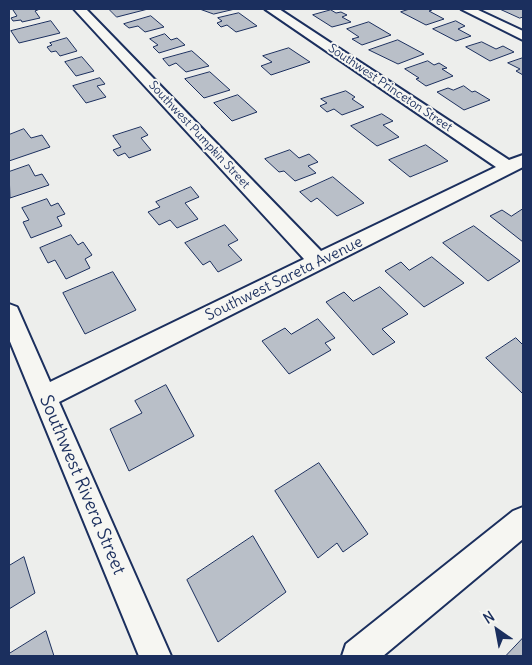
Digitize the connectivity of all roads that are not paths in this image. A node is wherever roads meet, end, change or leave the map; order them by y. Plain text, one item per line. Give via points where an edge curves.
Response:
1 (80, 9) edge
2 (271, 9) edge
3 (467, 9) edge
4 (523, 36) edge
5 (516, 163) edge
6 (319, 262) junction
7 (9, 313) edge
8 (44, 398) junction
9 (523, 521) edge
10 (155, 656) edge
11 (358, 656) edge

1 - 6 street, Southwest Pumpkin Street
2 - 5 street, Southwest Princeton Street
3 - 4 street
5 - 6 street, Southwest Sareta Avenue
6 - 8 street, Southwest Sareta Avenue
7 - 8 street, Southwest Rivera Street
8 - 10 street, Southwest Rivera Street
9 - 11 street

